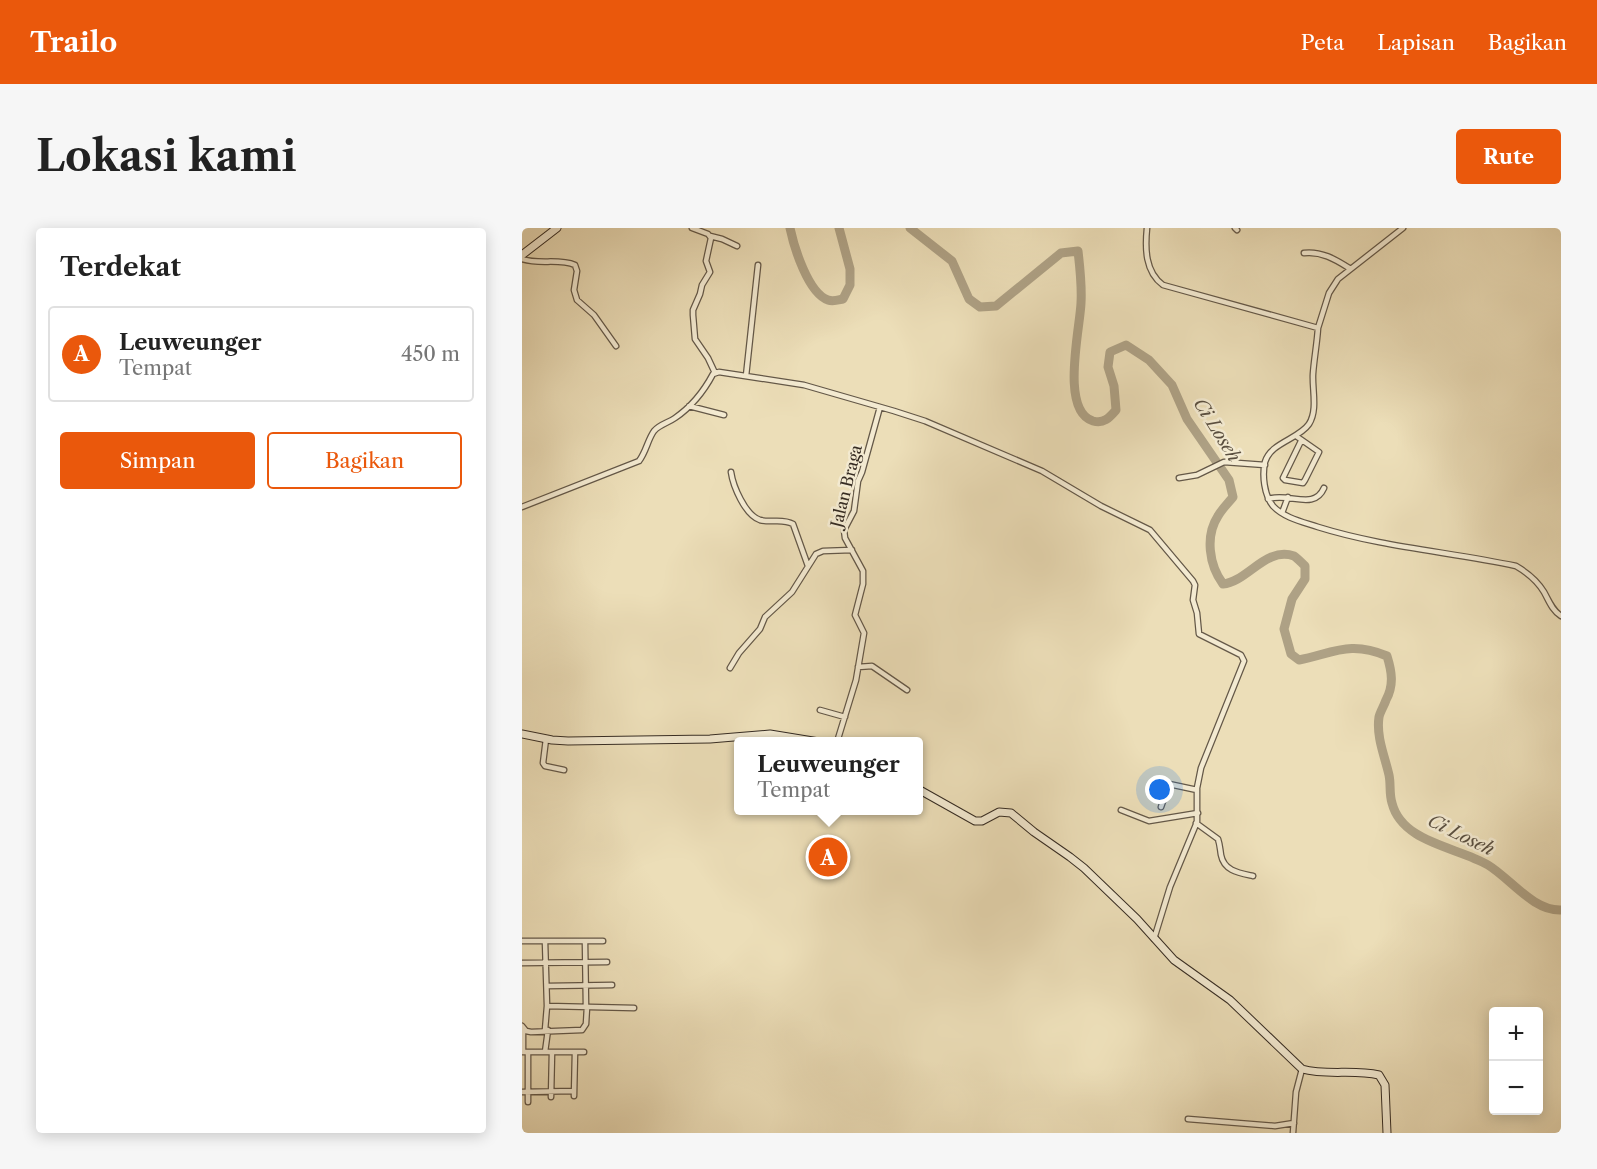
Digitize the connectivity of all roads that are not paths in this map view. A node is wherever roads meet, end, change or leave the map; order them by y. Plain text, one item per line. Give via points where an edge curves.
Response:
1 (557, 228) edge
2 (692, 228) edge
3 (1147, 228) edge
4 (1403, 228) edge
5 (710, 236) junction
6 (737, 246) dead end
7 (1304, 253) dead end
8 (522, 257) edge
9 (758, 265) dead end
10 (1349, 268) junction
11 (1318, 328) junction
12 (616, 346) dead end
13 (715, 373) junction
14 (746, 376) junction
15 (689, 406) junction
16 (880, 407) junction
17 (724, 415) dead end
18 (1296, 436) junction
19 (1301, 441) junction
20 (1265, 465) junction
21 (731, 472) dead end
22 (1179, 478) dead end
23 (1324, 488) dead end
24 (1288, 497) junction
25 (1268, 499) junction
26 (522, 507) edge
27 (1282, 513) junction
28 (852, 550) junction
29 (808, 566) junction
30 (1561, 616) edge
31 (858, 667) junction
32 (730, 668) dead end
33 (907, 690) dead end
34 (820, 710) dead end
35 (845, 717) junction
36 (522, 734) edge
37 (734, 737) edge
38 (734, 737) edge
39 (791, 737) edge
40 (838, 737) edge
41 (546, 739) junction
42 (564, 770) dead end
43 (1197, 790) junction
44 (923, 792) edge
45 (1161, 807) dead end
46 (1121, 810) dead end
47 (1197, 819) junction
48 (1253, 876) dead end
49 (1154, 939) junction
50 (522, 941) edge
51 (545, 941) junction
52 (585, 941) junction
53 (603, 941) dead end
54 (585, 962) junction
55 (607, 962) dead end
56 (522, 963) edge
57 (546, 963) junction
58 (547, 986) junction
59 (585, 986) junction
60 (612, 986) dead end
61 (547, 1006) junction
62 (586, 1007) junction
63 (634, 1008) dead end
64 (523, 1027) edge
65 (547, 1030) junction
66 (524, 1052) edge
67 (545, 1052) junction
68 (552, 1052) junction
69 (575, 1052) junction
70 (584, 1052) dead end
71 (1302, 1069) junction
72 (522, 1092) edge
73 (529, 1092) junction
74 (551, 1094) junction
75 (528, 1102) dead end
76 (1188, 1119) dead end
77 (1294, 1123) junction
78 (1293, 1133) edge
79 (1386, 1133) edge

1 - 8 street
2 - 5 street
3 - 11 street via 1147,261 1163,285
4 - 10 street
5 - 6 street
5 - 13 street via 706,261 710,272 693,315 695,339
7 - 10 street via 1326,256
8 - 12 street via 575,265 577,300 594,315
9 - 14 street
10 - 11 street via 1331,288
11 - 18 street via 1311,421
13 - 14 street
13 - 15 street
14 - 16 street via 804,385
15 - 17 street
15 - 26 street via 657,428 636,463
16 - 28 street, Jalan Braga via 858,481 854,511 844,530
16 - 43 street via 925,421 1061,481 1150,530 1191,577 1199,634 1241,655 1244,661 1201,768
18 - 19 street
18 - 20 street via 1268,456
19 - 19 street via 1319,454 1303,483 1298,484 1283,478
20 - 22 street via 1233,462
20 - 25 street
21 - 29 street via 739,496 758,519 793,524
23 - 24 street via 1311,501
24 - 25 street
24 - 27 street
25 - 27 street
27 - 30 street via 1355,538 1516,566 1533,576
28 - 29 street via 819,552
28 - 31 street, Jalan Braga via 863,578 855,615 864,633
29 - 32 street via 792,592 765,617
31 - 33 street via 870,665
31 - 35 street, Jalan Braga
34 - 35 street
35 - 40 street, Jalan Braga
36 - 41 street
37 - 39 street
38 - 41 street
41 - 42 street via 543,763
43 - 45 street via 1169,784
43 - 47 street
44 - 49 street via 975,821 999,812 1011,813 1084,868
46 - 47 street via 1149,821
47 - 48 street via 1218,839 1226,866
47 - 49 street
49 - 71 street via 1174,960 1230,1000
50 - 51 street
51 - 52 street
51 - 57 street
52 - 53 street
52 - 54 street
54 - 55 street
54 - 57 street
54 - 59 street
56 - 57 street
57 - 58 street
58 - 59 street
58 - 61 street
59 - 60 street
59 - 62 street
61 - 62 street
61 - 65 street
62 - 63 street
62 - 65 street via 584,1029
64 - 65 street via 531,1032
64 - 66 street
65 - 67 street
66 - 67 street
66 - 73 street
67 - 68 street
68 - 69 street
68 - 74 street
69 - 70 street
69 - 74 street via 574,1093
71 - 77 street
71 - 79 street via 1379,1075 1385,1085
72 - 73 street
73 - 74 street
73 - 75 street
76 - 77 street via 1275,1126
77 - 78 street

